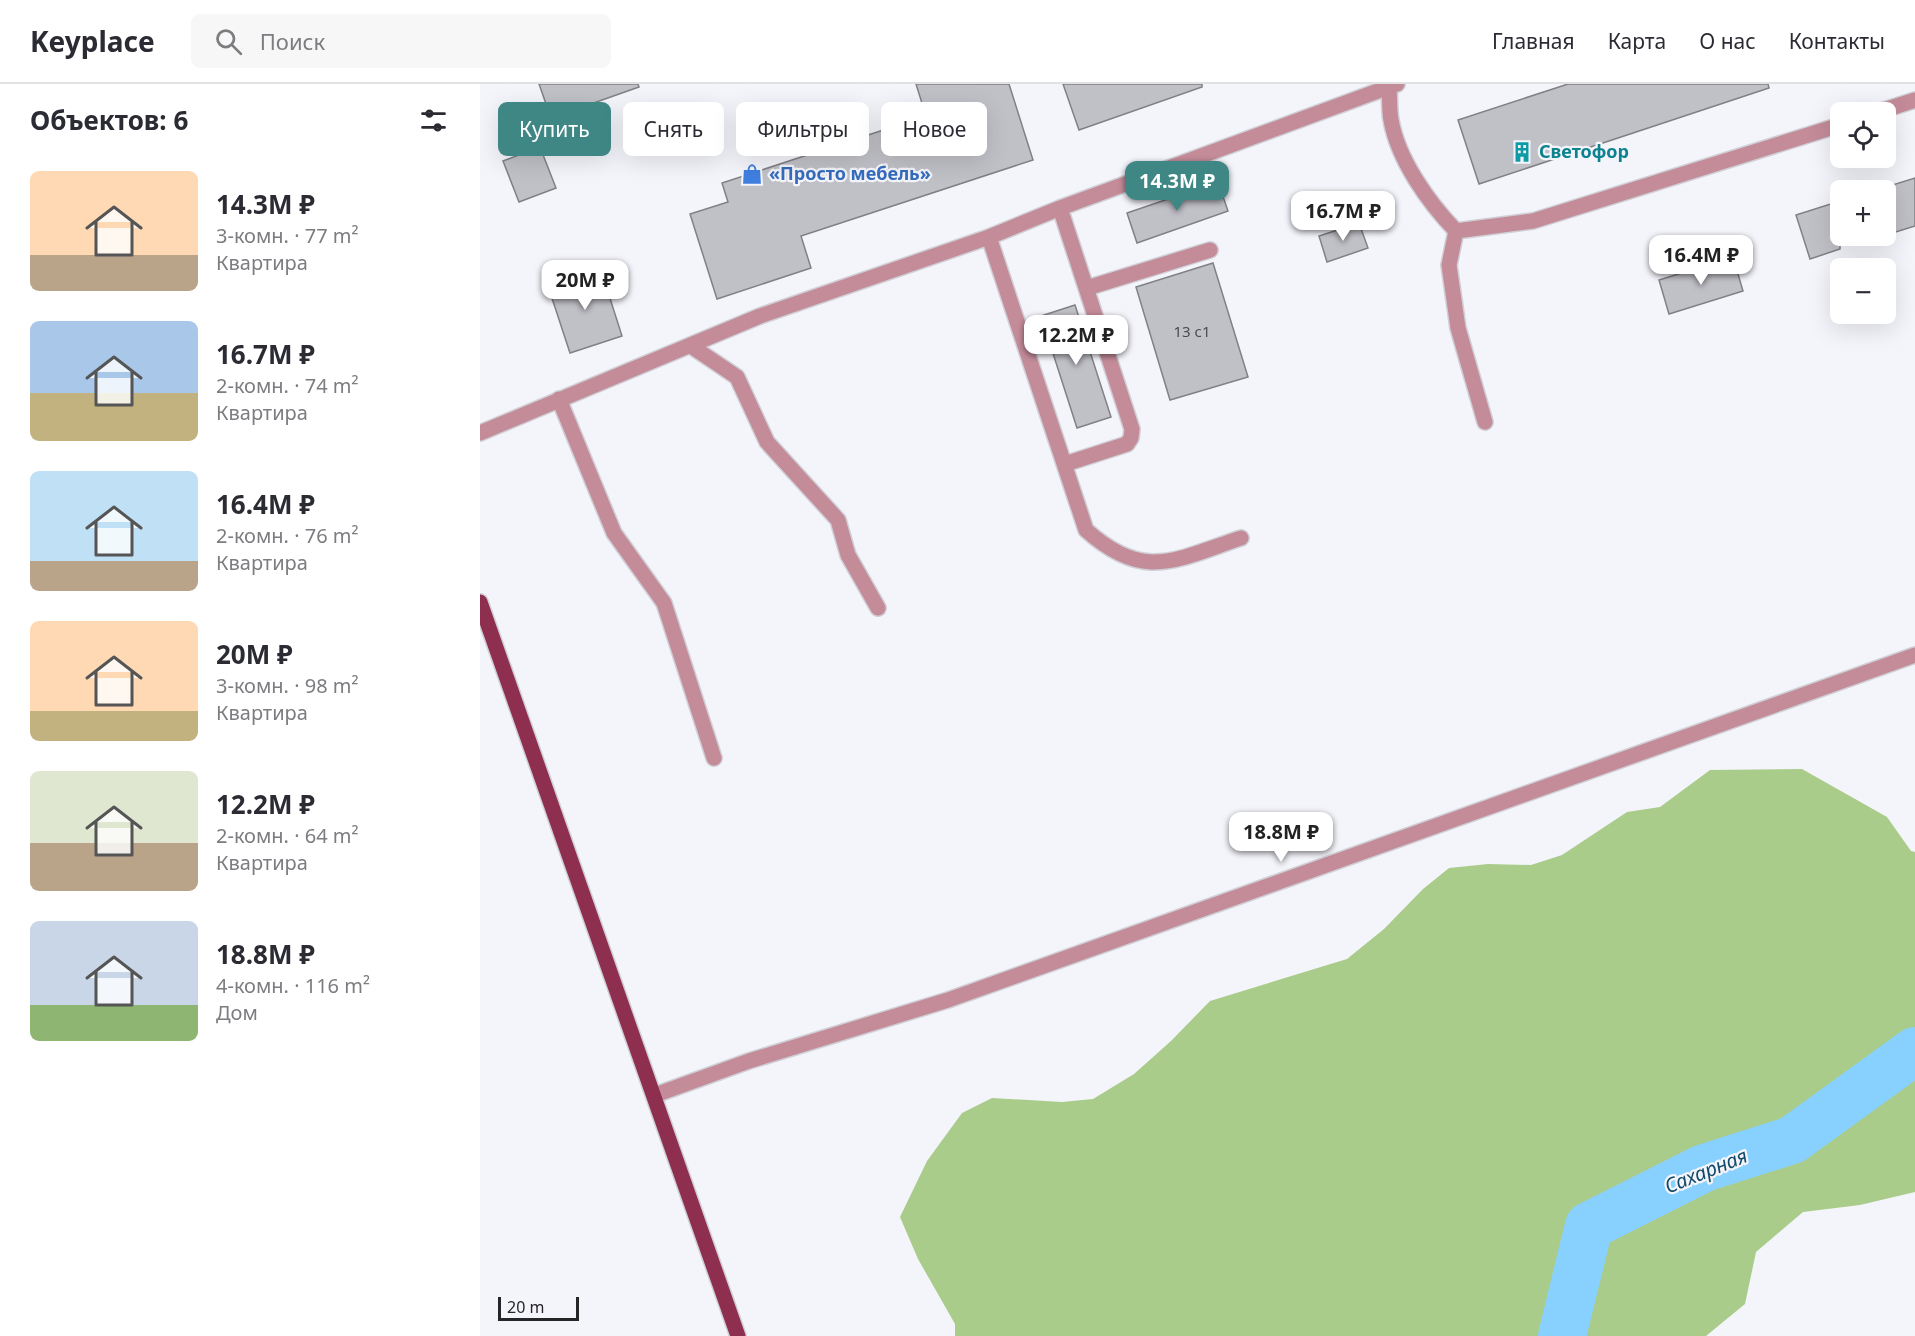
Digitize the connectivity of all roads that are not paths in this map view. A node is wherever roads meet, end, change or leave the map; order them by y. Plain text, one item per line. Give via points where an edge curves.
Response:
1 (1393, 86) edge
2 (1915, 100) edge
3 (1896, 106) edge
4 (1830, 128) edge
5 (1060, 207) junction
6 (1456, 231) junction
7 (989, 237) junction
8 (1210, 250) dead end
9 (1087, 288) junction
10 (690, 346) junction
11 (559, 399) junction
12 (1485, 422) dead end
13 (480, 433) edge
14 (1065, 464) junction
15 (1240, 538) dead end
16 (480, 602) edge
17 (878, 608) dead end
18 (1915, 655) edge
19 (714, 758) dead end
20 (656, 1095) junction
21 (738, 1336) edge

1 - 5 street
1 - 6 street via 1391,121 1407,165 1436,210
2 - 3 street
4 - 6 street via 1533,221
5 - 7 street
5 - 9 street
6 - 12 street via 1449,265 1458,328
7 - 10 street via 760,316
7 - 14 street
8 - 9 street
9 - 14 street via 1132,429 1131,438 1127,444
10 - 11 street
10 - 17 street via 737,377 767,442 838,520 848,555
11 - 13 street
11 - 19 street via 614,533 664,603
14 - 15 street via 1086,530 1122,557 1168,563
16 - 20 main road
18 - 20 street via 948,1000 749,1061
20 - 21 main road

